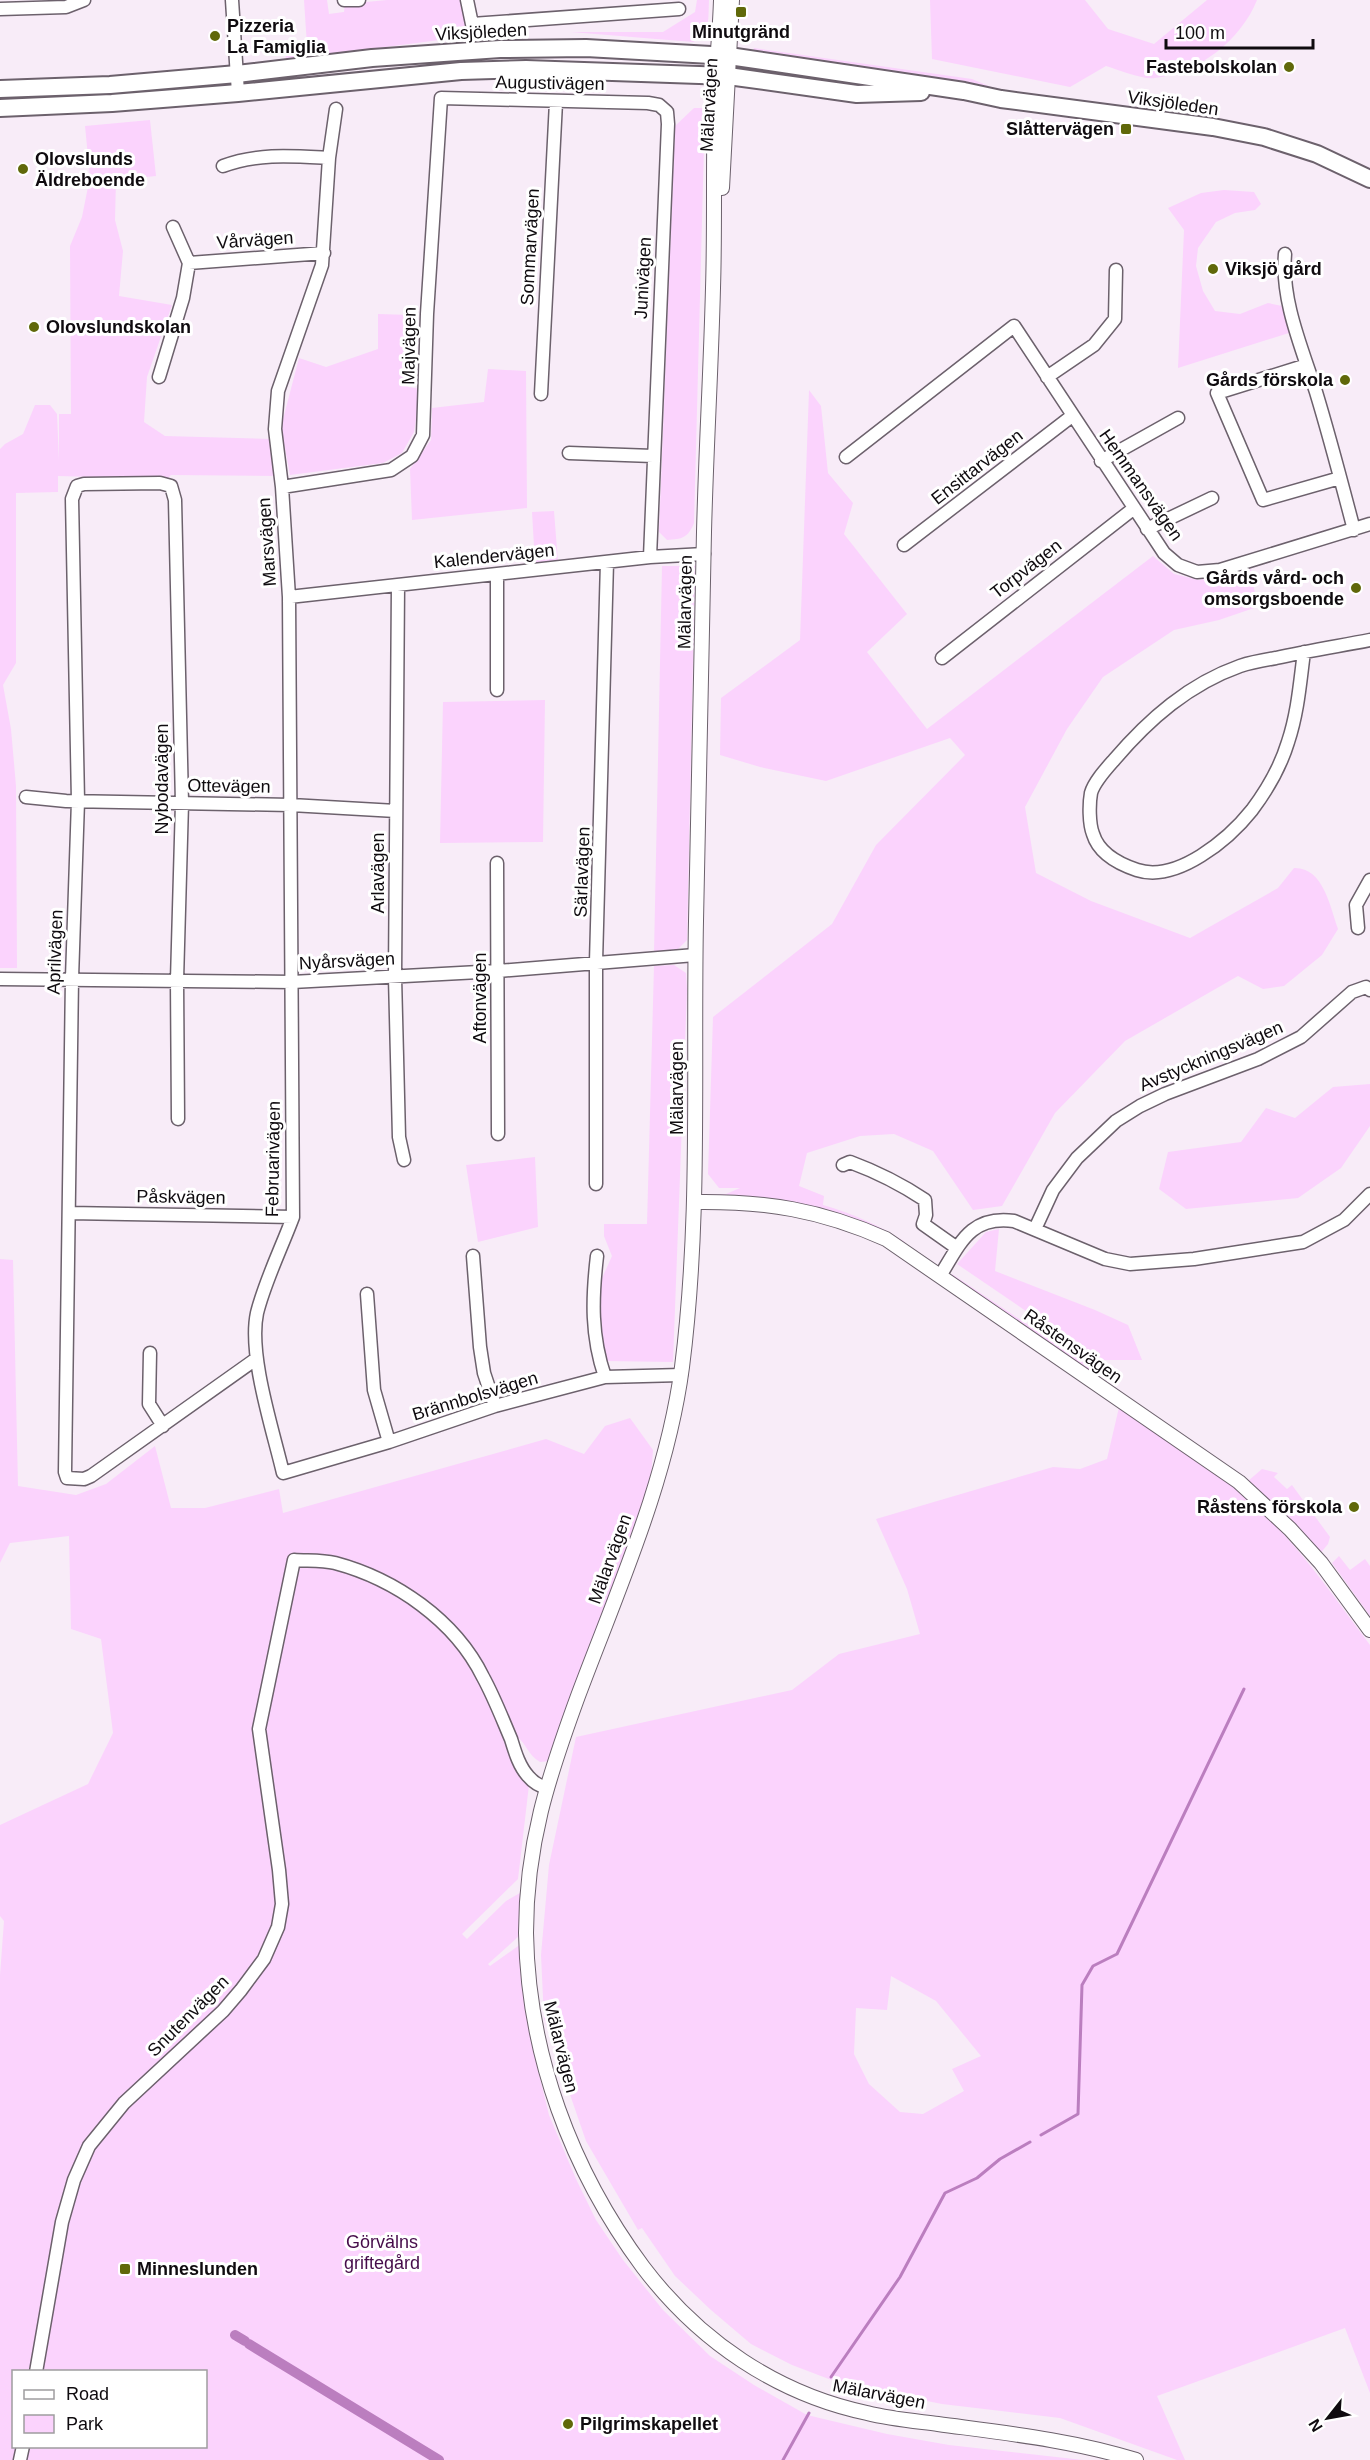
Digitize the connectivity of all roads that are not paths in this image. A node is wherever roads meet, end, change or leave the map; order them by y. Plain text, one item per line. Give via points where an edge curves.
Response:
1 (84, 0) edge
2 (232, 0) edge
3 (344, 0) edge
4 (359, 0) edge
5 (467, 0) edge
6 (618, 0) edge
7 (721, 0) edge
8 (732, 0) edge
9 (0, 9) edge
10 (679, 9) dead end
11 (619, 14) junction
12 (724, 56) junction
13 (237, 74) junction
14 (722, 75) junction
15 (0, 89) edge
16 (964, 90) junction
17 (238, 93) junction
18 (441, 98) joint
19 (556, 102) junction
20 (659, 105) joint
21 (0, 108) edge
22 (336, 109) dead end
23 (329, 158) junction
24 (223, 166) dead end
25 (1370, 179) edge
26 (173, 227) dead end
27 (324, 253) junction
28 (1285, 254) dead end
29 (189, 263) junction
30 (1116, 270) dead end
31 (1307, 365) junction
32 (159, 377) dead end
33 (1047, 377) junction
34 (541, 394) dead end
35 (1072, 416) junction
36 (1178, 418) dead end
37 (569, 453) dead end
38 (653, 456) junction
39 (846, 457) dead end
40 (1101, 461) junction
41 (1340, 478) junction
42 (125, 483) joint
43 (282, 487) junction
44 (1212, 498) dead end
45 (1132, 509) junction
46 (1370, 524) edge
47 (1147, 529) junction
48 (1354, 530) junction
49 (904, 545) dead end
50 (704, 554) junction
51 (650, 557) junction
52 (607, 562) junction
53 (497, 574) junction
54 (398, 585) junction
55 (289, 597) junction
56 (1370, 640) edge
57 (1304, 652) junction
58 (942, 658) dead end
59 (497, 690) dead end
60 (26, 797) dead end
61 (78, 801) junction
62 (182, 803) junction
63 (291, 805) junction
64 (396, 811) junction
65 (497, 863) dead end
66 (1370, 880) edge
67 (1358, 928) dead end
68 (695, 955) junction
69 (596, 962) junction
70 (498, 971) junction
71 (395, 977) junction
72 (72, 978) junction
73 (0, 979) edge
74 (177, 980) junction
75 (292, 982) junction
76 (1370, 990) edge
77 (178, 1119) dead end
78 (498, 1134) dead end
79 (404, 1160) dead end
80 (843, 1165) dead end
81 (596, 1184) dead end
82 (1370, 1194) edge
83 (695, 1202) junction
84 (69, 1213) junction
85 (293, 1217) junction
86 (1035, 1229) junction
87 (957, 1248) junction
88 (473, 1256) dead end
89 (597, 1256) dead end
90 (940, 1276) junction
91 (367, 1294) dead end
92 (150, 1353) dead end
93 (256, 1359) junction
94 (681, 1375) junction
95 (605, 1377) junction
96 (495, 1406) junction
97 (163, 1426) junction
98 (388, 1442) junction
99 (283, 1473) joint
100 (1370, 1630) edge
101 (547, 1788) junction
102 (36, 2370) edge
103 (1136, 2460) edge

1 - 9 street via 66,7
2 - 13 street
3 - 4 street
5 - 11 street via 472,24
6 - 11 street
7 - 12 street, Mälarvägen
8 - 12 street, Mälarvägen
10 - 11 street
12 - 13 main road, Viksjöleden via 586,48 500,49 372,58
12 - 14 street, Mälarvägen
12 - 16 main road, Viksjöleden
13 - 15 main road, Viksjöleden
13 - 17 street
14 - 16 main road, Viksjöleden via 857,94
14 - 17 main road, Viksjöleden via 547,69 461,71
14 - 50 street, Mälarvägen via 724,171 713,283
16 - 25 main road, Viksjöleden via 1001,99 1264,137 1317,154
17 - 21 main road, Viksjöleden via 112,104
18 - 19 street, Augustivägen
18 - 43 street, Majvägen via 423,435 412,456 391,470
19 - 20 street, Augustivägen
19 - 34 street, Sommarvägen
20 - 38 street, Junivägen via 667,112 668,124
22 - 23 street, Marsvägen
23 - 24 street via 280,155 241,159
23 - 27 street, Marsvägen
26 - 29 street
27 - 29 street, Vårvägen
27 - 43 street, Marsvägen via 278,391 275,429
28 - 31 street via 1283,273 1288,302
29 - 32 street via 183,298
30 - 33 street via 1114,319 1094,345
31 - 41 street
31 - 41 street via 1216,393 1263,500
33 - 35 street, Hemmansvägen
33 - 39 street, Hemmansvägen via 1014,326
35 - 40 street, Hemmansvägen
35 - 49 street, Ensittarvägen
36 - 40 street
37 - 38 street
38 - 51 street, Junivägen
40 - 45 street, Hemmansvägen
41 - 48 street
42 - 61 street, Aprilvägen via 77,486 72,499
42 - 62 street, Nybodavägen via 171,486 175,500
43 - 55 street, Marsvägen
44 - 47 street
45 - 47 street, Hemmansvägen
45 - 58 street, Torpvägen
46 - 48 street, Hemmansvägen
47 - 48 street, Hemmansvägen via 1164,553 1178,565 1197,572 1220,570
50 - 51 street, Kalendervägen
50 - 68 street, Mälarvägen
51 - 52 street, Kalendervägen
52 - 53 street, Kalendervägen
52 - 69 street, Särlavägen
53 - 54 street, Kalendervägen
53 - 59 street
54 - 55 street, Kalendervägen
54 - 64 street, Arlavägen
55 - 63 street, Marsvägen
56 - 57 street
57 - 57 street via 1241,666 1189,691 1155,716 1106,769 1091,792 1093,835 1105,852 1121,864 1141,871 1165,872 1195,860 1252,810 1288,743 1297,710
60 - 61 street, Ottevägen
61 - 62 street, Ottevägen
61 - 72 street, Aprilvägen
62 - 63 street, Ottevägen
62 - 74 street, Nybodavägen
63 - 64 street, Ottevägen
63 - 75 street, Marsvägen
64 - 71 street, Arlavägen
65 - 70 street, Aftonvägen
66 - 67 street via 1356,905
68 - 69 street, Nyårsvägen
68 - 83 street, Mälarvägen
69 - 70 street, Nyårsvägen
69 - 81 street, Särlavägen
70 - 71 street, Nyårsvägen
70 - 78 street, Aftonvägen
71 - 75 street, Nyårsvägen
71 - 79 street, Arlavägen via 399,1137
72 - 73 street, Nyårsvägen
72 - 74 street, Nyårsvägen
72 - 84 street, Aprilvägen
74 - 75 street, Nyårsvägen
74 - 77 street, Nybodavägen
75 - 85 street, Februarivägen
76 - 86 street, Avstyckningsvägen via 1366,987 1352,992 1301,1037 1258,1059 1164,1094 1116,1121 1071,1166 1053,1190
80 - 87 street via 850,1162 906,1186 925,1200 923,1224
82 - 86 street via 1344,1220 1303,1242 1194,1259 1130,1264 1105,1258
83 - 90 street, Råstensvägen via 778,1206 832,1217 886,1239
83 - 94 street, Mälarvägen
84 - 85 street, Påskvägen
84 - 97 street, Aprilvägen via 67,1478 84,1479
85 - 93 street, Februarivägen via 257,1313
86 - 87 street via 998,1219 968,1233
87 - 90 street
88 - 96 street via 480,1347
89 - 95 street via 592,1314 597,1354
90 - 100 street, Råstensvägen via 1239,1482 1321,1563
91 - 98 street via 374,1390
92 - 97 street via 149,1404
93 - 97 street
93 - 99 street, Februarivägen
94 - 95 street, Brännbolsvägen
94 - 101 street, Mälarvägen via 651,1501
95 - 96 street, Brännbolsvägen
96 - 98 street, Brännbolsvägen
98 - 99 street, Brännbolsvägen
101 - 102 street, Snutenvägen via 527,1776 482,1674 460,1642 434,1615 405,1593 370,1575 333,1563 294,1560 259,1729 282,1904 278,1927 264,1959 241,1990 124,2103 89,2146 62,2222
101 - 103 street, Mälarvägen via 527,1880 529,1986 539,2047 552,2092 585,2174 612,2221 675,2305 706,2335 743,2362 786,2387 821,2401 872,2415 1065,2442

